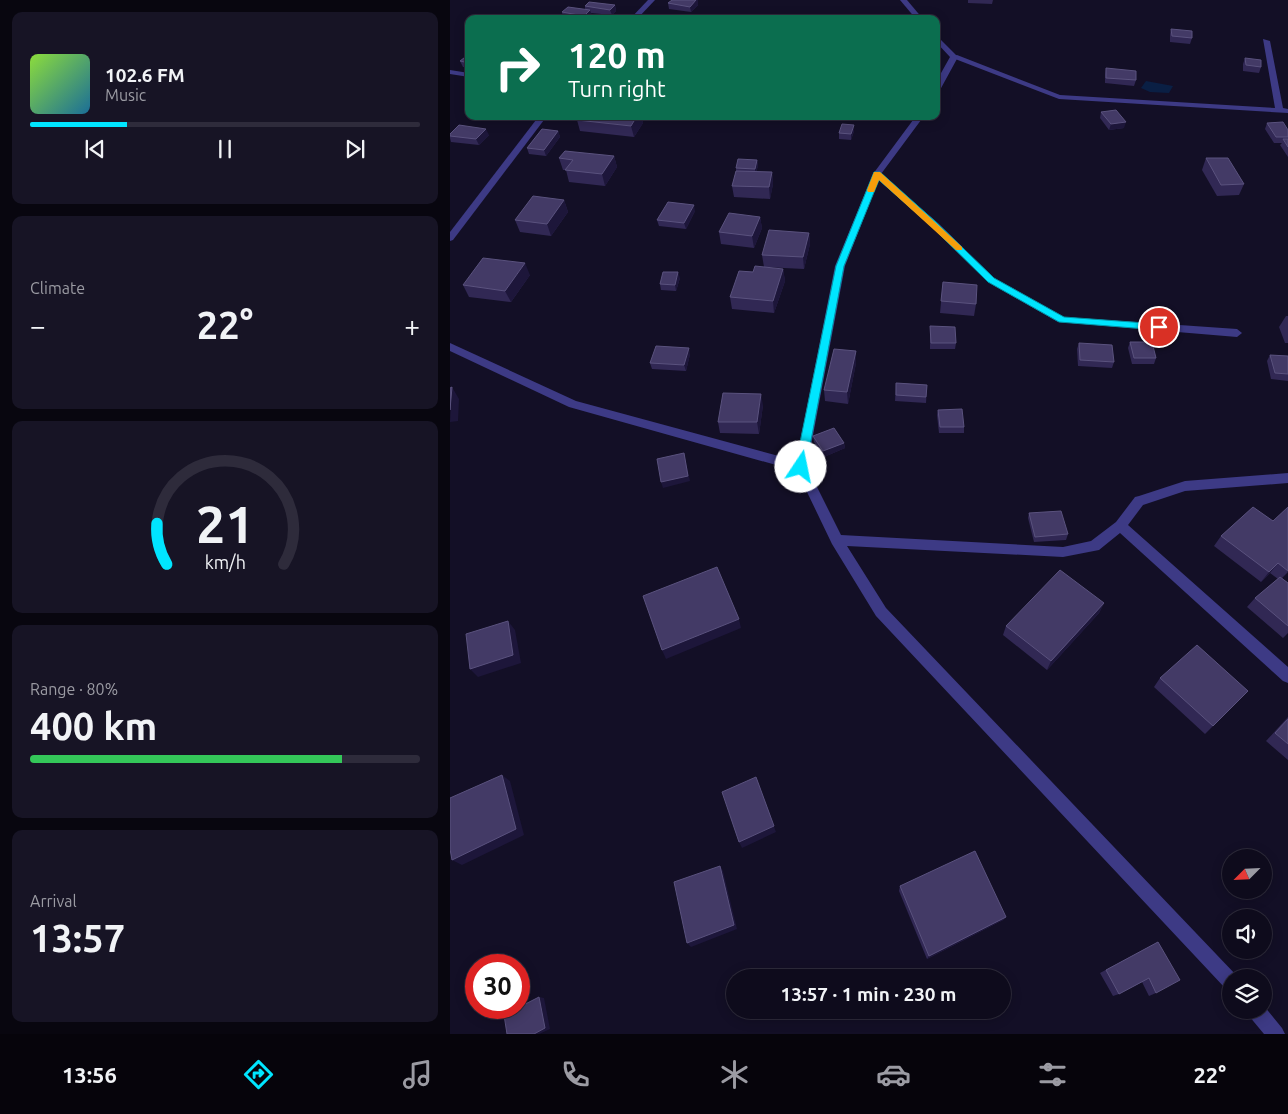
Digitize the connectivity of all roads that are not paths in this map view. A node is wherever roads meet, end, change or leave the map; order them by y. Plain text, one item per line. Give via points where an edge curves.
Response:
1 (652, 0) edge
2 (903, 0) edge
3 (638, 15) edge
4 (916, 15) edge
5 (940, 41) edge
6 (1266, 41) dead end
7 (954, 57) junction
8 (450, 72) edge
9 (465, 74) edge
10 (940, 83) edge
11 (1284, 111) edge
12 (540, 120) edge
13 (917, 120) edge
14 (877, 174) junction
15 (450, 238) edge
16 (1237, 333) dead end
17 (450, 347) edge
18 (801, 467) junction
19 (1288, 478) edge
20 (1120, 526) junction
21 (836, 540) junction
22 (1288, 676) edge
23 (1222, 972) edge
24 (1263, 1019) edge
25 (1276, 1034) edge

1 - 3 street
2 - 4 street
5 - 7 street
6 - 11 street
7 - 10 street
7 - 11 street via 1059,97
8 - 9 street
12 - 15 street
13 - 14 street
14 - 16 street via 991,280 1062,320
14 - 18 street via 840,266
17 - 18 street via 572,404
18 - 21 street
19 - 20 street via 1185,486 1139,501
20 - 21 street via 1094,546 1063,552
20 - 22 street
21 - 23 street via 881,612
24 - 25 street

